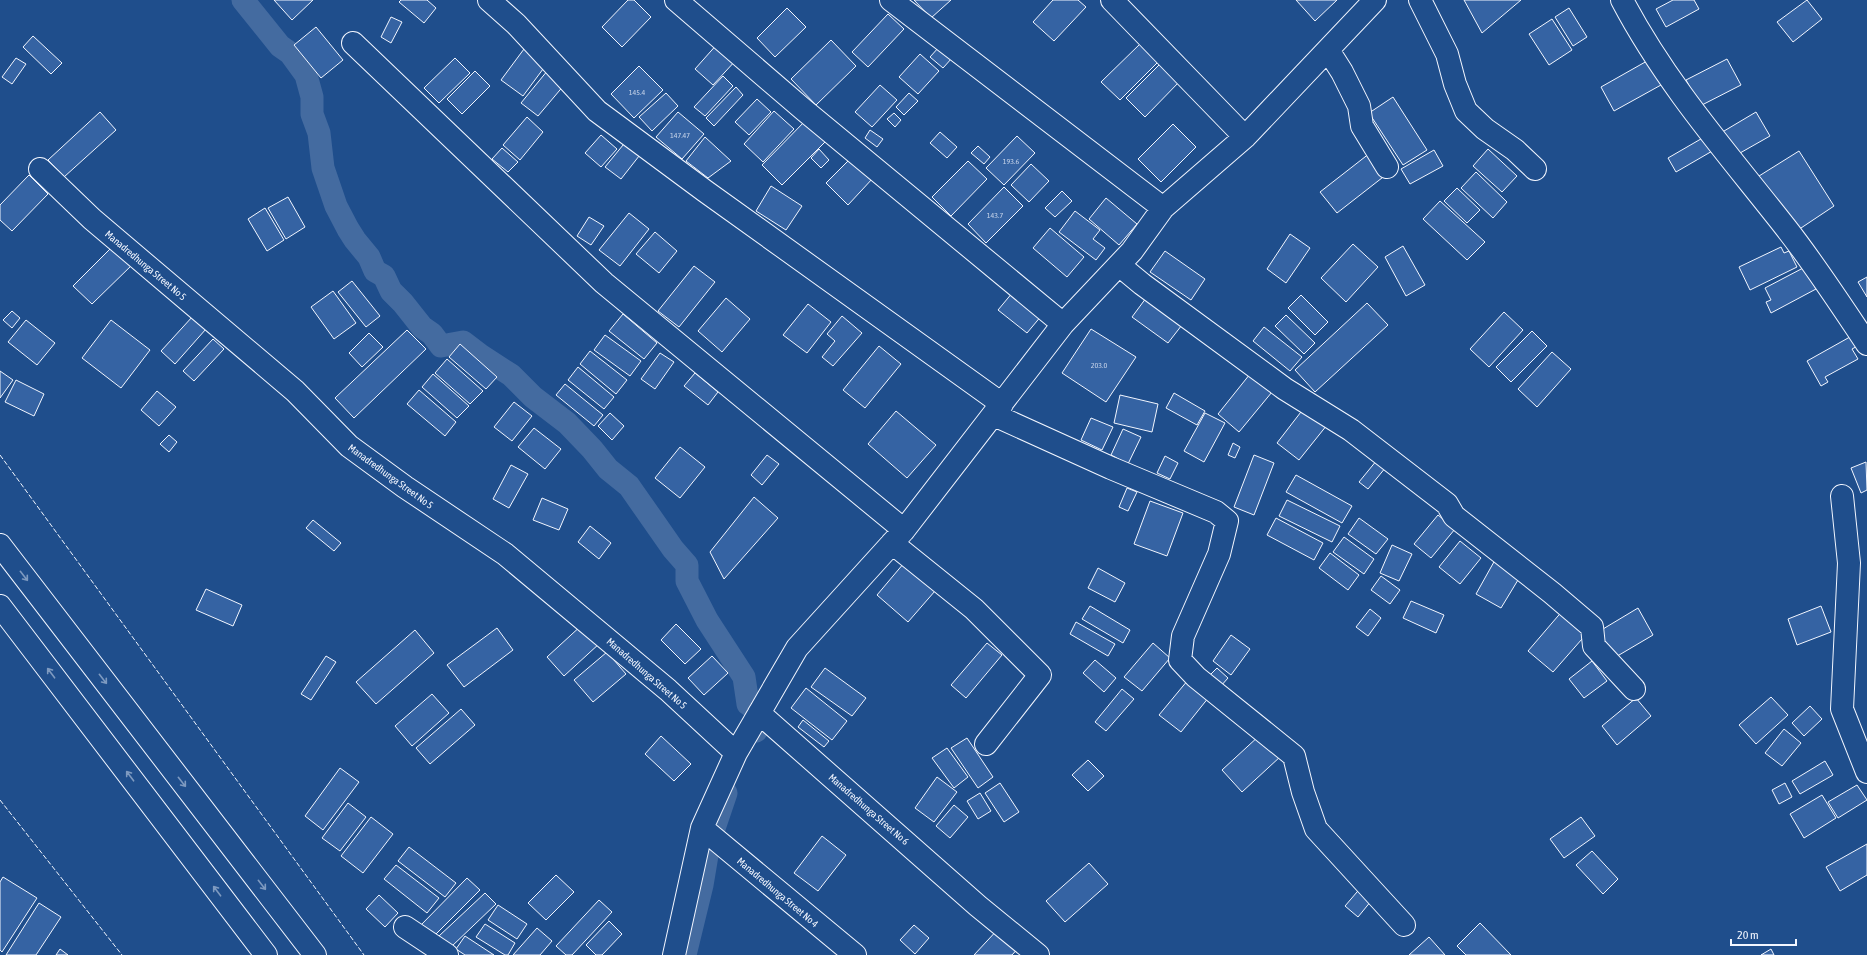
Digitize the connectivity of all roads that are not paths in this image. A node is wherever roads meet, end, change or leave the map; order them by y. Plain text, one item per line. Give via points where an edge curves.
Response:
1 (489, 0) edge
2 (676, 0) edge
3 (891, 0) edge
4 (1112, 0) edge
5 (1375, 0) edge
6 (1420, 0) edge
7 (1622, 0) edge
8 (353, 43) dead end
9 (1328, 50) junction
10 (1245, 137) junction
11 (1387, 167) dead end
12 (1535, 168) dead end
13 (40, 169) dead end
14 (1163, 208) junction
15 (1119, 264) junction
16 (1063, 324) junction
17 (1867, 344) edge
18 (998, 410) junction
19 (1842, 496) dead end
20 (898, 536) junction
21 (0, 545) edge
22 (0, 606) edge
23 (1634, 689) dead end
24 (759, 713) junction
25 (986, 744) dead end
26 (736, 753) junction
27 (1867, 772) edge
28 (702, 828) junction
29 (1404, 924) dead end
30 (406, 927) dead end
31 (266, 955) edge
32 (315, 955) edge
33 (447, 955) edge
34 (674, 955) edge
35 (855, 955) edge
36 (1038, 955) edge

1 - 18 street via 516,24 598,111
2 - 16 street via 804,110
3 - 14 street
4 - 10 street
5 - 9 street
6 - 12 street via 1447,54 1454,84 1466,111
7 - 17 street via 1667,77 1787,229
8 - 20 street via 604,282
9 - 10 street
9 - 11 street via 1359,106 1362,126
10 - 14 street
13 - 26 street, Manadredhunga Street No 5 via 92,219 295,391 349,446 505,554 668,690
14 - 15 street via 1132,251
15 - 16 street
15 - 23 street via 1142,284 1285,389 1351,430 1447,504 1454,516 1592,628 1594,646
16 - 18 street
18 - 20 street
18 - 29 street via 1111,468 1216,512 1227,521 1219,554 1183,636 1180,660 1196,677 1294,756 1316,829
19 - 27 street via 1850,563 1842,709
20 - 24 street via 797,648
20 - 25 street via 1040,676
21 -> 32 street
31 -> 22 street
24 - 26 street
24 - 36 street, Manadredhunga Street No 6 via 978,906
26 - 28 street
28 - 34 street
28 - 35 street, Manadredhunga Street No 4
30 - 33 street

